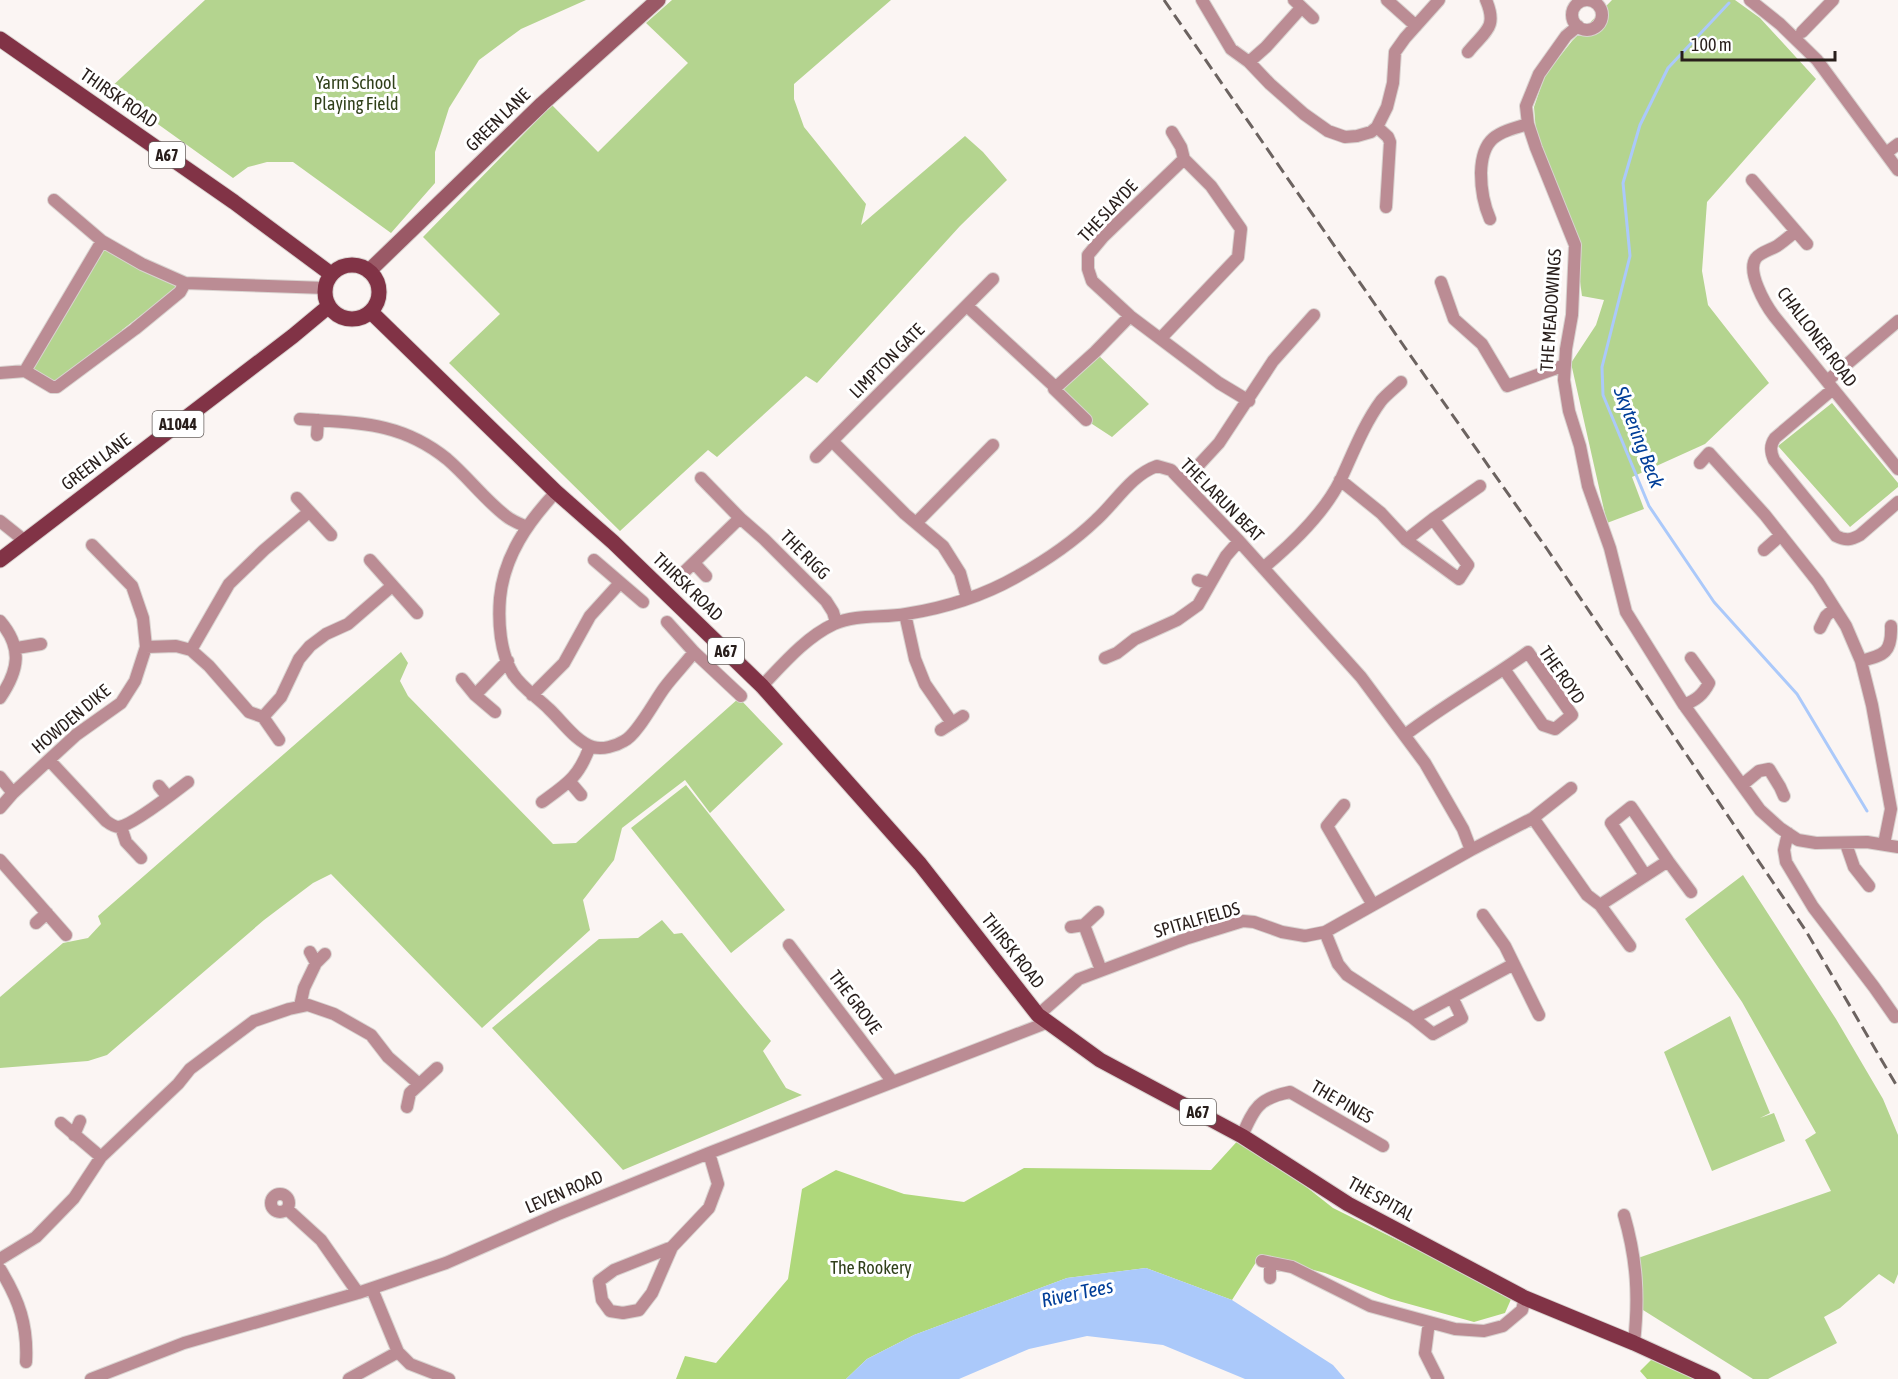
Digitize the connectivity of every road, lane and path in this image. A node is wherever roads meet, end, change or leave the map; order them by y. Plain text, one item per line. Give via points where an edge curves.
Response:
1 (658, 0) edge
2 (1202, 0) edge
3 (1387, 0) edge
4 (1439, 0) edge
5 (1486, 0) edge
6 (1750, 0) edge
7 (1833, 0) edge
8 (1577, 2) edge
9 (1601, 3) edge
10 (1297, 4) edge
11 (1312, 18) dead end
12 (1416, 26) junction
13 (1578, 26) junction
14 (1802, 32) dead end
15 (0, 39) edge
16 (1468, 52) dead end
17 (1249, 62) junction
18 (1528, 124) junction
19 (1377, 127) junction
20 (1172, 132) dead end
21 (1898, 144) edge
22 (1886, 153) junction
23 (1184, 159) junction
24 (1898, 170) edge
25 (1492, 171) dead end
26 (1481, 178) junction
27 (1760, 182) dead end
28 (1372, 195) dead end
29 (54, 200) dead end
30 (1490, 219) dead end
31 (1796, 231) junction
32 (102, 241) junction
33 (1807, 244) dead end
34 (369, 271) junction
35 (993, 279) dead end
36 (1441, 282) dead end
37 (185, 283) junction
38 (323, 284) junction
39 (329, 306) junction
40 (967, 306) junction
41 (371, 312) junction
42 (1314, 315) dead end
43 (1130, 316) junction
44 (1898, 321) edge
45 (1161, 338) junction
46 (1565, 365) junction
47 (25, 371) junction
48 (0, 373) edge
49 (1401, 382) dead end
50 (1830, 385) junction
51 (1054, 389) junction
52 (1249, 401) junction
53 (300, 419) dead end
54 (318, 420) junction
55 (1086, 420) dead end
56 (317, 435) dead end
57 (832, 441) junction
58 (993, 445) dead end
59 (816, 457) dead end
60 (1700, 463) dead end
61 (1898, 469) edge
62 (701, 478) dead end
63 (1340, 480) junction
64 (1183, 482) junction
65 (1480, 486) dead end
66 (556, 492) junction
67 (297, 498) dead end
68 (1898, 502) edge
69 (309, 512) junction
70 (740, 518) junction
71 (1433, 519) junction
72 (0, 521) edge
73 (916, 523) junction
74 (527, 527) junction
75 (1781, 535) junction
76 (332, 536) dead end
77 (1406, 540) junction
78 (25, 541) junction
79 (1239, 541) junction
80 (100, 548) dead end
81 (1764, 550) dead end
82 (0, 560) edge
83 (370, 560) dead end
84 (594, 561) dead end
85 (694, 563) junction
86 (1263, 568) junction
87 (681, 575) dead end
88 (706, 576) dead end
89 (619, 584) junction
90 (392, 586) junction
91 (967, 598) junction
92 (643, 602) dead end
93 (1834, 609) junction
94 (417, 613) dead end
95 (905, 614) junction
96 (0, 621) edge
97 (667, 622) dead end
98 (836, 622) junction
99 (1890, 626) edge
100 (1820, 628) dead end
101 (41, 644) dead end
102 (146, 646) junction
103 (16, 648) junction
104 (191, 650) junction
105 (1111, 651) dead end
106 (694, 652) junction
107 (1691, 658) dead end
108 (508, 661) junction
109 (1861, 661) junction
110 (1504, 669) junction
111 (462, 679) dead end
112 (762, 686) junction
113 (475, 695) junction
114 (532, 695) junction
115 (741, 696) dead end
116 (0, 699) edge
117 (1684, 705) junction
118 (495, 712) dead end
119 (963, 716) dead end
120 (263, 717) junction
121 (1405, 735) junction
122 (279, 740) dead end
123 (590, 746) junction
124 (49, 760) junction
125 (0, 777) edge
126 (188, 782) dead end
127 (570, 782) junction
128 (1742, 785) junction
129 (159, 786) dead end
130 (1571, 788) dead end
131 (13, 793) junction
132 (580, 795) dead end
133 (1784, 796) dead end
134 (168, 797) junction
135 (542, 802) dead end
136 (1344, 805) dead end
137 (0, 808) edge
138 (1533, 818) junction
139 (121, 827) junction
140 (1788, 833) junction
141 (1846, 844) junction
142 (1884, 844) junction
143 (1898, 847) edge
144 (1471, 850) junction
145 (141, 858) dead end
146 (0, 860) edge
147 (1668, 861) junction
148 (1645, 875) junction
149 (1869, 886) dead end
150 (1691, 892) dead end
151 (1373, 905) junction
152 (1600, 905) junction
153 (1098, 912) dead end
154 (47, 913) junction
155 (1484, 915) dead end
156 (36, 923) dead end
157 (1325, 932) junction
158 (66, 935) dead end
159 (789, 945) dead end
160 (1630, 946) dead end
161 (326, 954) dead end
162 (1514, 964) junction
163 (1101, 970) junction
164 (1452, 997) junction
165 (300, 1006) junction
166 (1539, 1015) dead end
167 (1895, 1017) dead end
168 (1413, 1018) junction
169 (1042, 1019) junction
170 (437, 1068) dead end
171 (892, 1081) junction
172 (419, 1084) junction
173 (407, 1107) dead end
174 (80, 1121) dead end
175 (61, 1124) dead end
176 (74, 1135) junction
177 (1242, 1136) junction
178 (1376, 1147) dead end
179 (709, 1153) junction
180 (101, 1157) junction
181 (287, 1209) dead end
182 (1624, 1215) dead end
183 (672, 1247) junction
184 (0, 1259) edge
185 (0, 1269) edge
186 (1269, 1278) dead end
187 (372, 1289) junction
188 (358, 1293) junction
189 (1525, 1298) junction
190 (1429, 1322) junction
191 (1634, 1343) junction
192 (14, 1351) dead end
193 (398, 1352) junction
194 (91, 1379) edge
195 (349, 1379) edge
196 (449, 1379) edge
197 (1438, 1379) edge
198 (1713, 1379) edge

1 - 34 main road, GREEN LANE via 542,104
2 - 17 street via 1231,49
3 - 12 street
4 - 12 street
5 - 16 street via 1492,23
6 - 22 street via 1817,60
7 - 14 street
8 - 9 street
8 - 13 street via 1572,15
9 - 13 street via 1599,24 1589,29
10 - 11 street
10 - 17 street via 1266,47
12 - 19 street via 1395,52 1393,84
13 - 18 street, THE MEADOWINGS via 1566,36 1539,74 1526,106
15 - 38 main road, THIRSK ROAD / A67 via 234,202
17 - 19 street via 1328,131 1344,137 1357,136
18 - 26 street via 1506,130 1488,143 1482,153
18 - 46 street, THE MEADOWINGS via 1575,245
19 - 28 street via 1390,142 1386,202
20 - 23 street
21 - 22 street
22 - 24 street
23 - 43 street, THE SLAYDE via 1088,255 1092,281
23 - 45 street via 1211,186 1235,220 1241,229 1241,242 1238,257
25 - 26 street
26 - 30 street
27 - 31 street
29 - 32 street
31 - 33 street
31 - 50 street, CHALLONER ROAD via 1758,256 1753,272 1770,311
32 - 37 street
32 - 47 street
34 - 38 main road via 349,265 339,268
34 - 41 main road via 379,288
35 - 40 street, LIMPTON GATE
36 - 46 street via 1454,319 1482,344 1507,386
37 - 38 street
37 - 47 street via 180,292 62,384 52,387
38 - 39 main road
39 - 41 main road via 343,318 353,319
39 - 78 main road, GREEN LANE / A1044
40 - 51 street
40 - 57 street, LIMPTON GATE
41 - 66 main road, THIRSK ROAD / A67
42 - 52 street via 1273,361
43 - 45 street, THE SLAYDE
43 - 51 street
44 - 50 street
45 - 52 street, THE SLAYDE
46 - 117 street, THE MEADOWINGS via 1569,411 1626,612
47 - 48 street
49 - 63 street via 1395,396 1381,402
50 - 61 street, CHALLONER ROAD
50 - 68 street via 1771,443 1774,460 1836,536 1845,540 1860,535
51 - 55 street
52 - 64 street via 1220,443
53 - 54 street
54 - 56 street
54 - 74 street via 378,425 423,442 507,517
57 - 59 street, LIMPTON GATE
57 - 73 street
58 - 73 street
60 - 75 street via 1709,453
62 - 70 street, THE RIGG
63 - 77 street via 1381,513
63 - 86 street via 1316,515
64 - 79 street, THE LARUN BEAT
64 - 91 street, THE LARUN BEAT via 1172,470 1156,466 1148,469 1095,521 1057,551 1017,577
65 - 71 street
66 - 74 street
66 - 112 main road, THIRSK ROAD / A67
67 - 69 street
69 - 76 street
69 - 104 street via 229,584
70 - 85 street
70 - 98 street, THE RIGG via 826,601
71 - 77 street
71 - 77 street via 1468,565 1459,579
72 - 78 street
73 - 91 street via 943,546 960,573
74 - 108 street via 507,565 500,598 502,644
75 - 81 street
75 - 93 street
78 - 82 main road, GREEN LANE / A1044
79 - 86 street, THE LARUN BEAT
79 - 105 street via 1204,582 1198,605 1177,620
80 - 102 street, HOWDEN DIKE via 132,586 143,618
83 - 90 street
84 - 89 street
85 - 87 street
85 - 88 street
86 - 121 street, THE LARUN BEAT via 1361,677
89 - 92 street
89 - 114 street via 591,616 564,663
90 - 94 street
90 - 120 street via 348,624 310,646 299,659 281,697
91 - 95 street, THE LARUN BEAT
93 - 100 street
93 - 109 street
95 - 98 street, THE LARUN BEAT
95 - 119 street via 915,659 946,726
96 - 103 street
97 - 106 street
98 - 112 street, THE LARUN BEAT via 819,632
99 - 109 street via 1892,642 1886,651
101 - 103 street
102 - 104 street
102 - 124 street, HOWDEN DIKE via 135,681 121,703
103 - 116 street via 13,673
104 - 120 street via 249,712
106 - 115 street
106 - 123 street via 626,741
107 - 117 street via 1709,683 1704,693
108 - 113 street
108 - 114 street via 513,674
109 - 142 street via 1891,808
110 - 110 street, THE ROYD via 1527,652 1572,715 1555,729 1543,725
110 - 121 street, THE ROYD
111 - 113 street
112 - 169 main road, THIRSK ROAD / A67 via 920,864
113 - 118 street
114 - 123 street via 568,731
117 - 128 street, THE MEADOWINGS
120 - 122 street
121 - 144 street, THE LARUN BEAT via 1463,829
123 - 127 street via 584,763
124 - 131 street, HOWDEN DIKE
124 - 139 street via 106,821
125 - 131 street
126 - 134 street
127 - 132 street
127 - 135 street
128 - 133 street via 1759,771 1769,769
128 - 140 street, THE MEADOWINGS via 1760,810
129 - 134 street
130 - 138 street, SPITALFIELDS
131 - 137 street, HOWDEN DIKE
134 - 139 street
136 - 151 street via 1327,826
138 - 144 street, SPITALFIELDS
138 - 152 street via 1587,895
139 - 145 street via 126,842
140 - 141 street, THE MEADOWINGS via 1798,840
140 - 167 street via 1786,862 1813,907
141 - 142 street, THE MEADOWINGS
141 - 149 street via 1854,867
142 - 143 street, THE MEADOWINGS
144 - 151 street, SPITALFIELDS
146 - 154 street
147 - 148 street
147 - 148 street via 1631,807 1611,824
147 - 150 street
148 - 152 street
151 - 157 street, SPITALFIELDS
152 - 160 street
153 - 163 street via 1077,926
154 - 156 street
154 - 158 street
155 - 162 street
157 - 163 street, SPITALFIELDS via 1305,936 1243,921
157 - 168 street via 1338,964 1347,975
159 - 171 street, THE GROVE
161 - 165 street via 313,958
162 - 164 street
162 - 166 street
163 - 169 street, SPITALFIELDS via 1079,979
164 - 168 street
164 - 168 street via 1462,1018 1433,1034
165 - 172 street via 334,1014 371,1035 388,1058
165 - 180 street via 254,1021 216,1047
169 - 171 street, LEVEN ROAD
169 - 177 main road, THE SPITAL / A67 via 1100,1060
170 - 172 street
171 - 179 street, LEVEN ROAD
172 - 173 street via 410,1093
174 - 176 street
175 - 176 street
176 - 180 street
177 - 178 street, THE PINES via 1252,1112 1264,1100 1290,1092
177 - 189 main road, THE SPITAL / A67 via 1348,1204
179 - 183 street via 718,1184 709,1208
179 - 187 street, LEVEN ROAD via 446,1263
180 - 184 street via 74,1198 36,1237
181 - 188 street via 321,1240
182 - 191 street via 1637,1275
183 - 183 street via 652,1293 639,1311 610,1311 599,1281 614,1270
185 - 192 street via 23,1315 27,1357
186 - 190 street via 1266,1262 1292,1267 1370,1306
187 - 188 street, LEVEN ROAD
187 - 193 street
188 - 194 street, LEVEN ROAD via 184,1343
189 - 190 street via 1522,1310 1503,1326 1484,1331
189 - 191 main road, THE SPITAL / A67
190 - 197 street via 1425,1353
191 - 198 main road, THE SPITAL / A67
193 - 195 street
193 - 196 street via 410,1364

